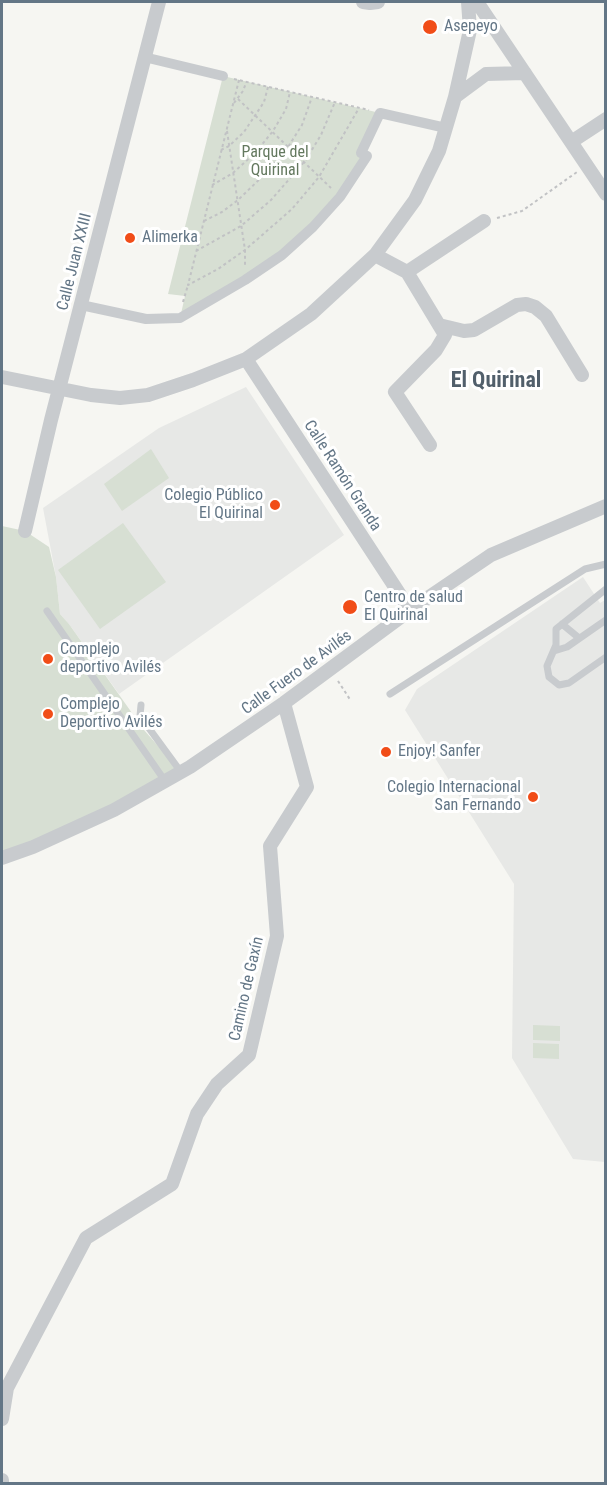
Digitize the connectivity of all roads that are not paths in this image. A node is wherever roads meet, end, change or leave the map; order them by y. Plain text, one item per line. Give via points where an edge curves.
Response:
1 (159, 2) edge
2 (363, 2) edge
3 (378, 2) edge
4 (468, 2) edge
5 (477, 2) edge
6 (144, 57) junction
7 (525, 73) junction
8 (223, 76) road end
9 (454, 97) junction
10 (604, 121) edge
11 (446, 128) junction
12 (571, 142) junction
13 (606, 194) edge
14 (484, 221) road end
15 (375, 255) junction
16 (407, 272) junction
17 (81, 304) junction
18 (439, 325) junction
19 (246, 359) junction
20 (582, 375) dead end
21 (2, 377) edge
22 (59, 390) junction
23 (430, 445) dead end
24 (606, 506) edge
25 (25, 531) dead end
26 (606, 564) edge
27 (606, 589) edge
28 (410, 610) junction
29 (47, 611) dead end
30 (606, 620) edge
31 (562, 624) junction
32 (579, 638) junction
33 (554, 651) junction
34 (606, 657) edge
35 (390, 694) dead end
36 (284, 704) junction
37 (141, 705) dead end
38 (181, 772) junction
39 (165, 781) junction
40 (2, 858) edge
41 (2, 1419) edge

1 - 6 street, Calle Juan XXIII
2 - 3 street
4 - 9 street via 470,30
5 - 7 street
6 - 8 street
6 - 17 street, Calle Juan XXIII
7 - 9 street via 486,74
7 - 12 street
9 - 11 street
10 - 12 street
11 - 15 street via 415,200
11 - 17 street via 380,113 361,153 367,156 313,228 246,280 180,318 146,319
12 - 13 street
14 - 16 street
15 - 16 street
15 - 19 street via 311,314
16 - 18 street
17 - 22 street, Calle Juan XXIII
18 - 20 street via 474,330 517,305 535,307 546,316
18 - 23 street via 444,335 436,350 395,392
19 - 22 street via 148,395 120,398
19 - 28 street, Calle Ramón Granda
21 - 22 street
22 - 25 street, Calle Juan XXIII
24 - 28 street, Calle Fuero de Avilés via 490,555
26 - 35 lane via 585,569
27 - 31 lane
28 - 36 street, Calle Fuero de Avilés
29 - 39 lane
30 - 32 lane
31 - 32 lane
31 - 33 lane via 556,629
32 - 33 lane
33 - 34 lane via 547,666 549,677 559,685 569,683
36 - 38 street, Calle Fuero de Avilés
36 - 41 street, Camino de Gaxín via 307,787 270,846 277,936 249,1055 217,1084 197,1114 172,1184 86,1238 8,1388
37 - 38 lane via 140,716
38 - 39 street, Calle Fuero de Avilés
39 - 40 street, Calle Fuero de Avilés via 114,810

